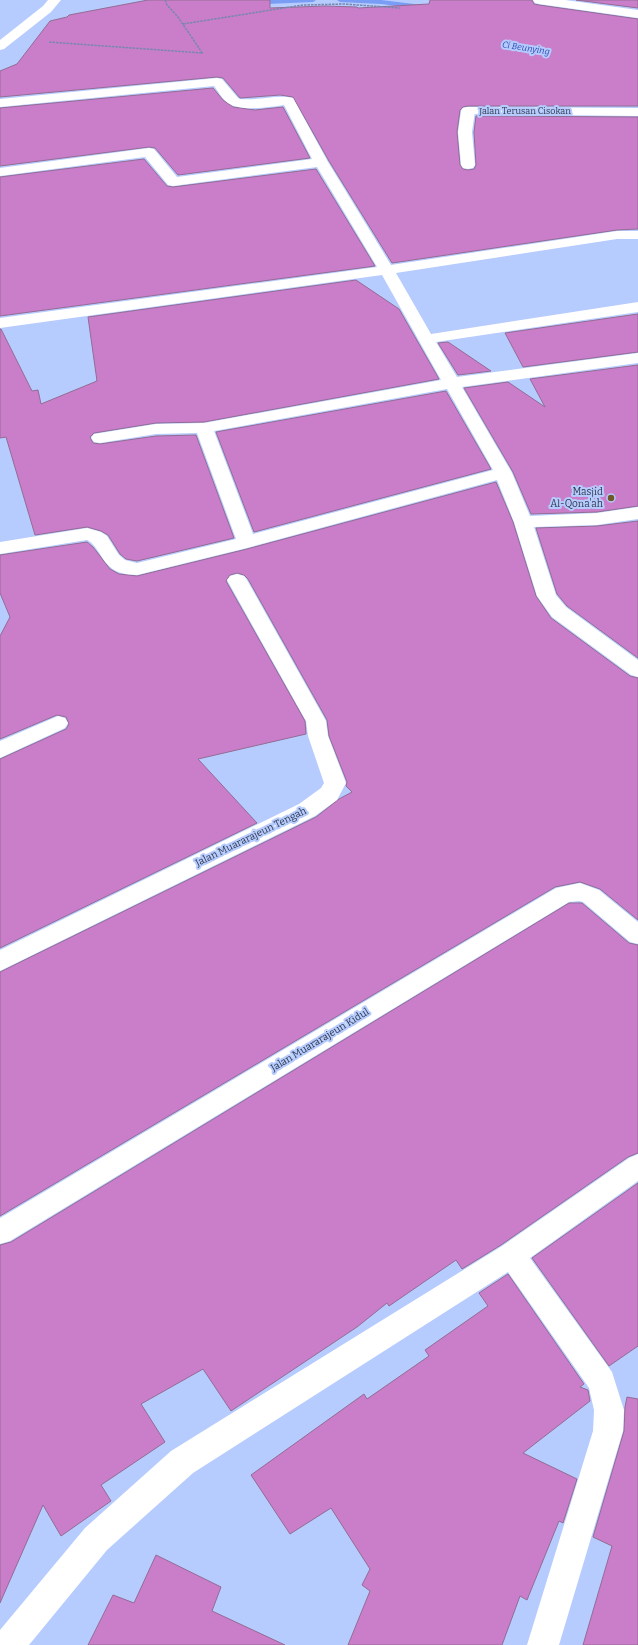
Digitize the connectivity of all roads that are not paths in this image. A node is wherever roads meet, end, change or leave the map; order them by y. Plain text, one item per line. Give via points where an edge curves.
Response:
1 (540, 0) edge
2 (51, 4) edge
3 (638, 14) edge
4 (5, 42) edge
5 (0, 103) edge
6 (638, 112) edge
7 (321, 162) junction
8 (468, 165) dead end
9 (0, 172) edge
10 (638, 235) edge
11 (387, 270) junction
12 (638, 307) edge
13 (0, 323) edge
14 (427, 340) junction
15 (638, 358) edge
16 (452, 383) junction
17 (204, 428) junction
18 (100, 438) dead end
19 (503, 473) junction
20 (638, 513) edge
21 (523, 522) junction
22 (247, 542) junction
23 (0, 548) edge
24 (237, 580) dead end
25 (638, 670) edge
26 (58, 723) dead end
27 (0, 750) edge
28 (638, 935) edge
29 (0, 961) edge
30 (638, 1166) edge
31 (0, 1232) edge
32 (512, 1255) junction
33 (8, 1645) edge
34 (543, 1645) edge

1 - 3 main road
2 - 4 main road
5 - 7 main road via 217,82 233,101 245,104 288,101
6 - 8 main road, Jalan Terusan Cisokan via 468,111 465,132
7 - 9 main road via 173,182 149,152
7 - 11 main road
10 - 11 main road via 617,235
11 - 13 main road
11 - 14 main road
12 - 14 main road
14 - 16 main road
15 - 16 main road
16 - 17 main road
16 - 19 main road
17 - 18 main road via 156,429
17 - 22 main road
19 - 21 main road
19 - 22 main road
20 - 21 main road via 597,519
21 - 25 main road via 548,596 559,612
22 - 23 main road via 129,570 115,564 98,537 93,535
24 - 29 main road, Jalan Muararajeun Tengah via 317,728 334,783 328,794 307,810
26 - 27 main road
28 - 31 main road, Jalan Muararajeun Kidul via 591,896 580,892 564,894
30 - 32 main road
32 - 33 main road via 182,1462 96,1539
32 - 34 main road via 602,1382 609,1410 608,1431

